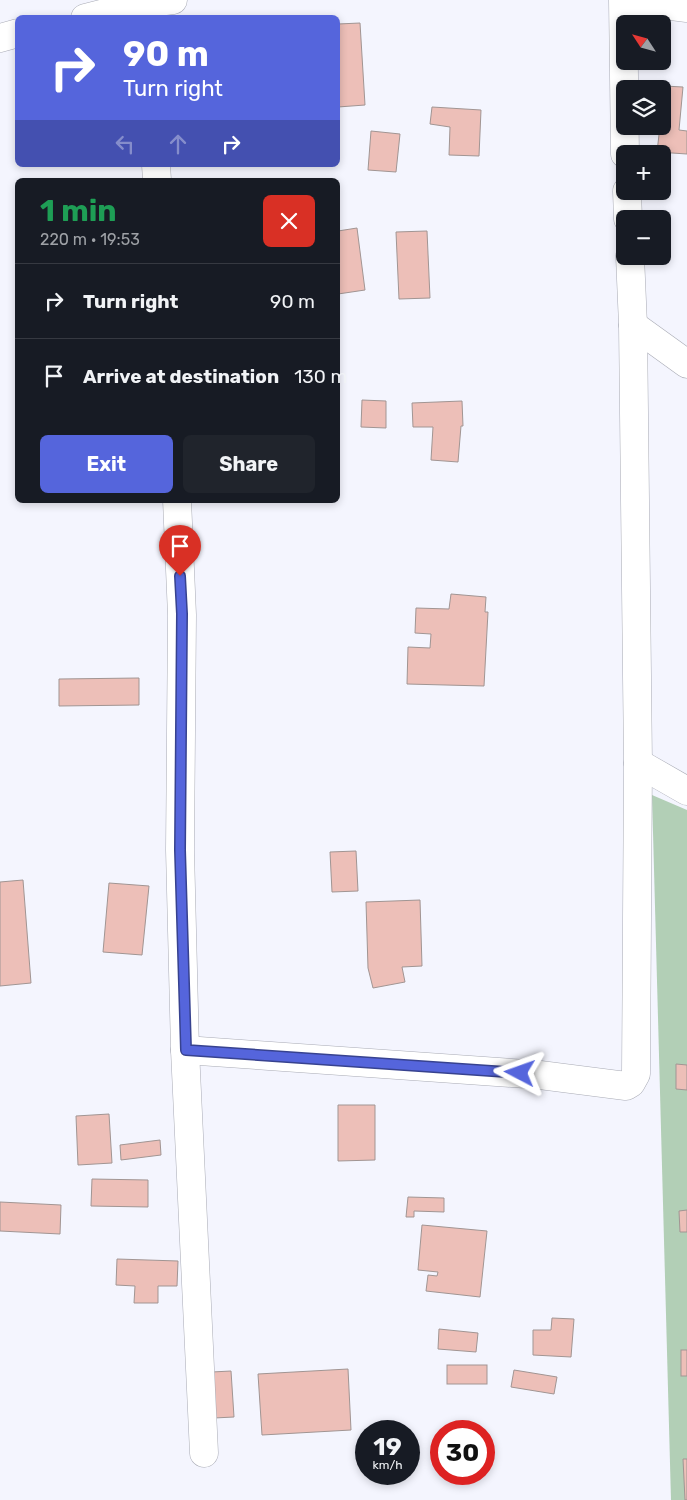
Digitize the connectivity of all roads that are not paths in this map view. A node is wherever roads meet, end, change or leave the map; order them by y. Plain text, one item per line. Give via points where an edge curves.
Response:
1 (173, 0) edge
2 (624, 0) edge
3 (687, 8) edge
4 (141, 11) edge
5 (109, 15) edge
6 (15, 34) edge
7 (0, 38) edge
8 (625, 145) edge
9 (630, 265) edge
10 (633, 325) junction
11 (687, 364) edge
12 (177, 503) edge
13 (638, 763) junction
14 (687, 791) edge
15 (186, 1050) junction
16 (204, 1453) dead end

1 - 4 main road
2 - 3 main road
2 - 8 main road
4 - 5 main road
6 - 7 main road
9 - 10 main road
10 - 11 main road
10 - 13 main road
12 - 15 main road via 182,614 180,850
13 - 14 main road
13 - 15 main road via 636,1074 631,1083 611,1086 540,1075
15 - 16 main road

